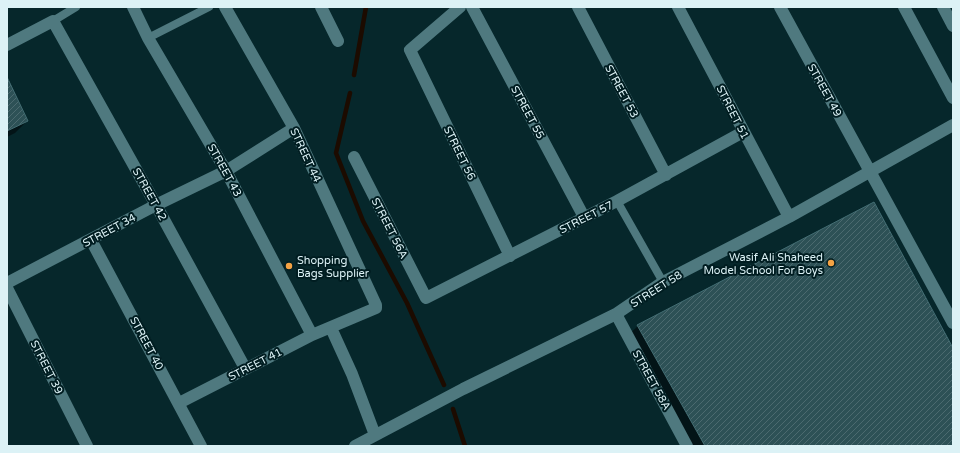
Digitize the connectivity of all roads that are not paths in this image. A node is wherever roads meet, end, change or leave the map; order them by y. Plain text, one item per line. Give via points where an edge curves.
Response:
1 (76, 7) edge
2 (132, 7) edge
3 (209, 7) edge
4 (224, 7) edge
5 (321, 7) edge
6 (460, 7) edge
7 (472, 7) edge
8 (578, 7) edge
9 (678, 7) edge
10 (780, 7) edge
11 (904, 7) edge
12 (943, 7) edge
13 (53, 21) junction
14 (953, 26) edge
15 (148, 38) junction
16 (338, 41) dead end
17 (7, 45) edge
18 (953, 98) edge
19 (953, 125) edge
20 (294, 128) junction
21 (743, 132) junction
22 (354, 157) dead end
23 (226, 172) junction
24 (871, 172) junction
25 (666, 175) junction
26 (617, 201) junction
27 (156, 205) junction
28 (584, 217) junction
29 (789, 217) junction
30 (91, 240) junction
31 (510, 256) junction
32 (663, 282) junction
33 (7, 283) edge
34 (7, 288) edge
35 (426, 298) joint
36 (376, 308) joint
37 (616, 314) junction
38 (953, 323) edge
39 (331, 328) junction
40 (312, 335) junction
41 (245, 368) junction
42 (179, 403) junction
43 (375, 435) junction
44 (87, 446) edge
45 (201, 446) edge
46 (355, 446) edge
47 (688, 446) edge

1 - 13 lane
2 - 15 street, STREET 43
3 - 15 lane
4 - 20 street, STREET 44
5 - 16 street
6 - 31 street, STREET 56 via 410,50
7 - 28 street, STREET 55
8 - 25 street, STREET 53
9 - 21 street, STREET 51
10 - 24 street, STREET 49
11 - 18 street
12 - 14 street
13 - 17 street
13 - 27 street, STREET 42
15 - 23 street, STREET 43
19 - 24 street, STREET 58
20 - 23 street, STREET 34
20 - 36 street, STREET 44
21 - 25 street, STREET 57
21 - 29 street, STREET 51
22 - 35 street, STREET 56A
23 - 27 street, STREET 34
23 - 40 street, STREET 43
24 - 29 street, STREET 58
24 - 38 street, STREET 49
25 - 26 street, STREET 57
26 - 28 street, STREET 57
26 - 32 lane
27 - 30 street, STREET 34
27 - 41 street, STREET 42
28 - 31 street, STREET 57
29 - 32 street, STREET 58
30 - 33 street, STREET 34
30 - 42 street, STREET 40
31 - 35 street, STREET 57
32 - 37 street, STREET 58
34 - 44 street, STREET 39
36 - 39 street, STREET 41
37 - 43 street, STREET 58
37 - 47 street, STREET 58A
39 - 40 street, STREET 41
39 - 43 street
40 - 41 street, STREET 41
41 - 42 street, STREET 41
42 - 45 street, STREET 40
43 - 46 street, STREET 58

